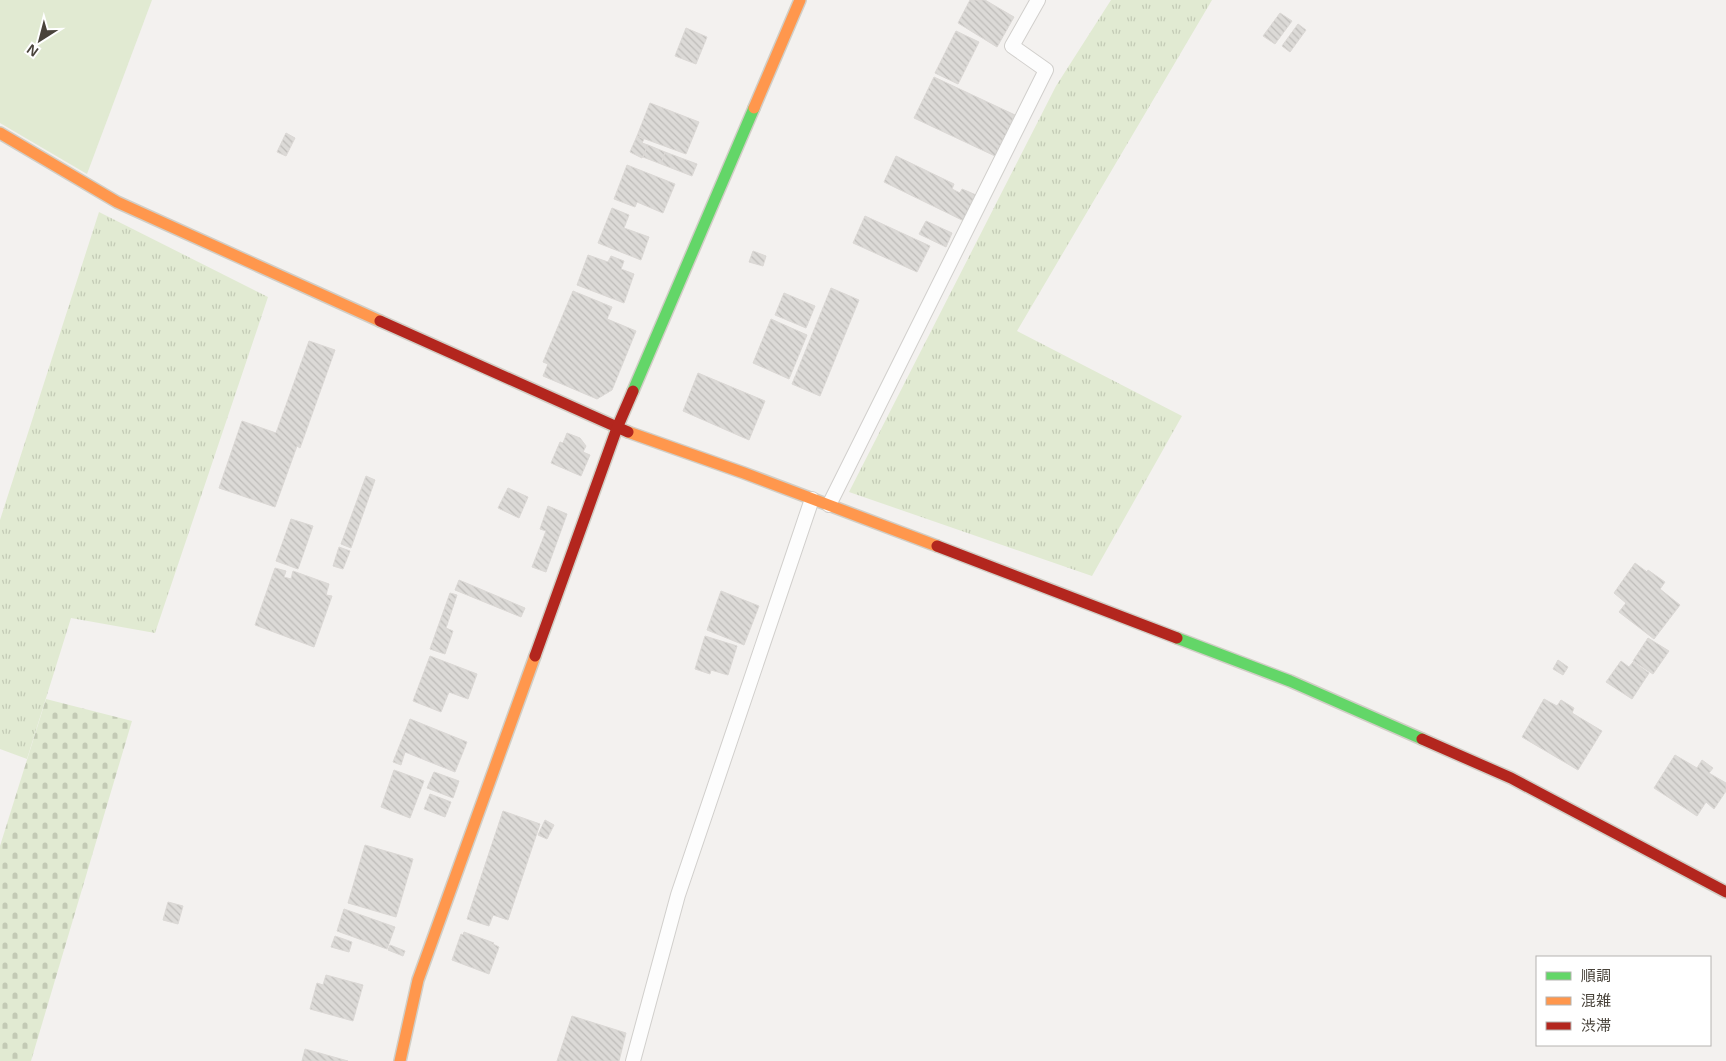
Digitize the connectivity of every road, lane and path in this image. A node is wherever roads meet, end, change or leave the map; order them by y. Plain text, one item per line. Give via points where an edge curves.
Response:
1 (800, 0) edge
2 (1038, 0) edge
3 (0, 133) edge
4 (617, 428) junction
5 (812, 499) junction
6 (830, 506) junction
7 (1726, 892) edge
8 (400, 1061) edge
9 (633, 1061) edge

1 - 4 street
2 - 6 lane via 1012,46 1046,70
3 - 4 street via 118,202
4 - 5 street
4 - 8 street via 418,980
5 - 6 street
5 - 9 lane via 678,895
6 - 7 street via 1290,681 1511,778

